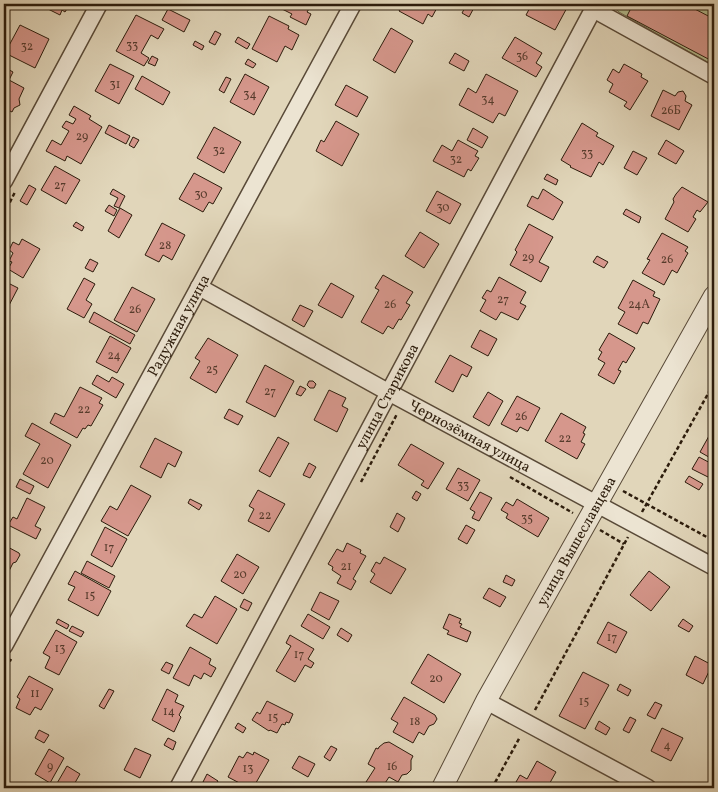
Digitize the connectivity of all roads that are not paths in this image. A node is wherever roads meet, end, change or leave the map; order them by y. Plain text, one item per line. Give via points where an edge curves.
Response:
1 (99, 4) edge
2 (353, 4) edge
3 (595, 6) edge
4 (714, 76) edge
5 (4, 181) edge
6 (199, 287) junction
7 (712, 307) edge
8 (389, 392) junction
9 (597, 503) junction
10 (714, 567) edge
11 (4, 646) edge
12 (486, 701) junction
13 (178, 788) edge
14 (442, 788) edge
15 (648, 788) edge

1 - 5 street
2 - 6 street, Радужная улица
3 - 4 street
3 - 8 street, улица Старикова
6 - 8 street, Чернозёмная улица
6 - 11 street, Радужная улица
7 - 9 street, улица Вышеславцева
8 - 9 street, Чернозёмная улица
8 - 13 street, улица Старикова
9 - 10 street, Чернозёмная улица
9 - 12 street, улица Вышеславцева
12 - 14 street, улица Вышеславцева
12 - 15 street

